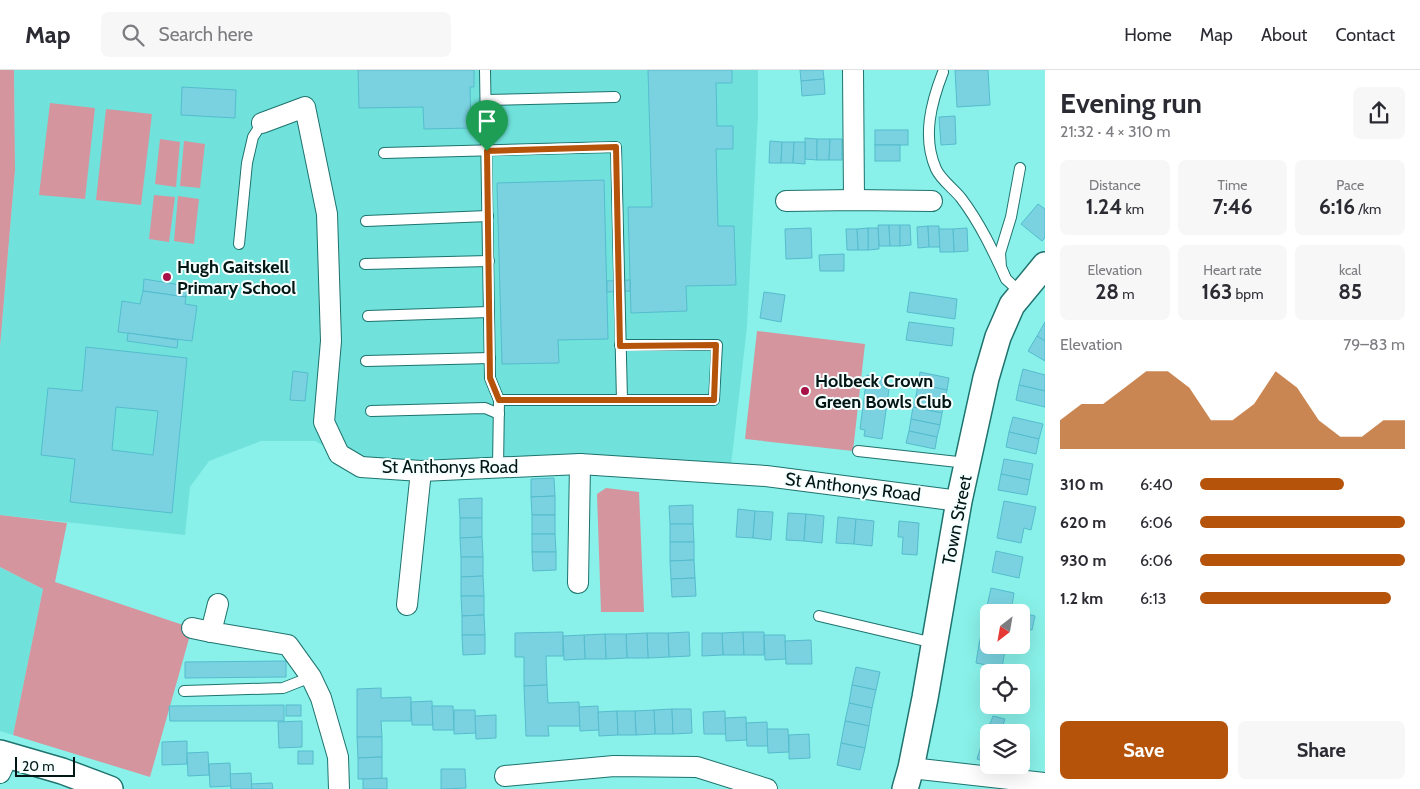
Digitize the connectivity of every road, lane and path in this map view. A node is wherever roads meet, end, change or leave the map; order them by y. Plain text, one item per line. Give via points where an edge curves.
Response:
1 (485, 70) edge
2 (853, 70) edge
3 (943, 72) dead end
4 (615, 97) dead end
5 (486, 100) junction
6 (262, 123) joint
7 (487, 151) junction
8 (384, 153) dead end
9 (1020, 168) dead end
10 (854, 200) junction
11 (786, 201) dead end
12 (932, 201) dead end
13 (488, 216) junction
14 (366, 222) dead end
15 (239, 244) dead end
16 (489, 261) junction
17 (365, 264) dead end
18 (1045, 265) edge
19 (1013, 286) junction
20 (490, 312) junction
21 (368, 316) dead end
22 (620, 346) junction
23 (490, 358) junction
24 (366, 360) dead end
25 (499, 400) junction
26 (622, 400) junction
27 (371, 411) dead end
28 (499, 414) junction
29 (858, 451) dead end
30 (968, 463) junction
31 (580, 464) junction
32 (498, 468) junction
33 (421, 471) junction
34 (959, 501) junction
35 (578, 582) dead end
36 (218, 604) dead end
37 (407, 605) dead end
38 (819, 616) dead end
39 (192, 628) dead end
40 (211, 632) junction
41 (935, 643) junction
42 (311, 677) junction
43 (184, 692) dead end
44 (3, 760) edge
45 (505, 776) dead end
46 (908, 779) edge
47 (1045, 783) edge
48 (110, 789) edge
49 (338, 789) edge
50 (763, 789) edge

1 - 5 lane
2 - 10 street
3 - 19 lane via 930,113 929,143 937,170 962,198
4 - 5 lane
5 - 7 lane
6 - 15 lane via 253,137 247,162
6 - 33 street, St Anthonys Road via 305,108 327,214 331,341 324,422 339,454 361,467
7 - 8 lane
7 - 13 lane
7 - 22 lane via 616,147
9 - 19 lane via 1000,253 1001,267
10 - 11 street
10 - 12 street
13 - 14 lane
13 - 16 lane
16 - 17 lane
16 - 20 lane
18 - 19 street, Town Street
19 - 30 street, Town Street via 1012,305 986,378
20 - 21 lane
20 - 23 lane
22 - 26 lane
22 - 26 lane via 716,345 714,400
23 - 24 lane
23 - 25 lane via 490,378
25 - 26 lane
25 - 28 lane
27 - 28 lane via 485,408
28 - 32 lane
29 - 30 lane
30 - 34 street, Town Street
31 - 32 street, St Anthonys Road
31 - 34 street, St Anthonys Road via 766,476
31 - 35 street
32 - 33 street, St Anthonys Road
33 - 37 street
34 - 41 street, Town Street
36 - 40 street
38 - 41 lane
39 - 40 street
40 - 42 street via 288,645
41 - 46 street, Town Street
42 - 43 lane via 283,688
42 - 49 street via 321,698 338,757
44 - 48 street via 62,771
45 - 50 street via 614,766 697,767
46 - 47 street

